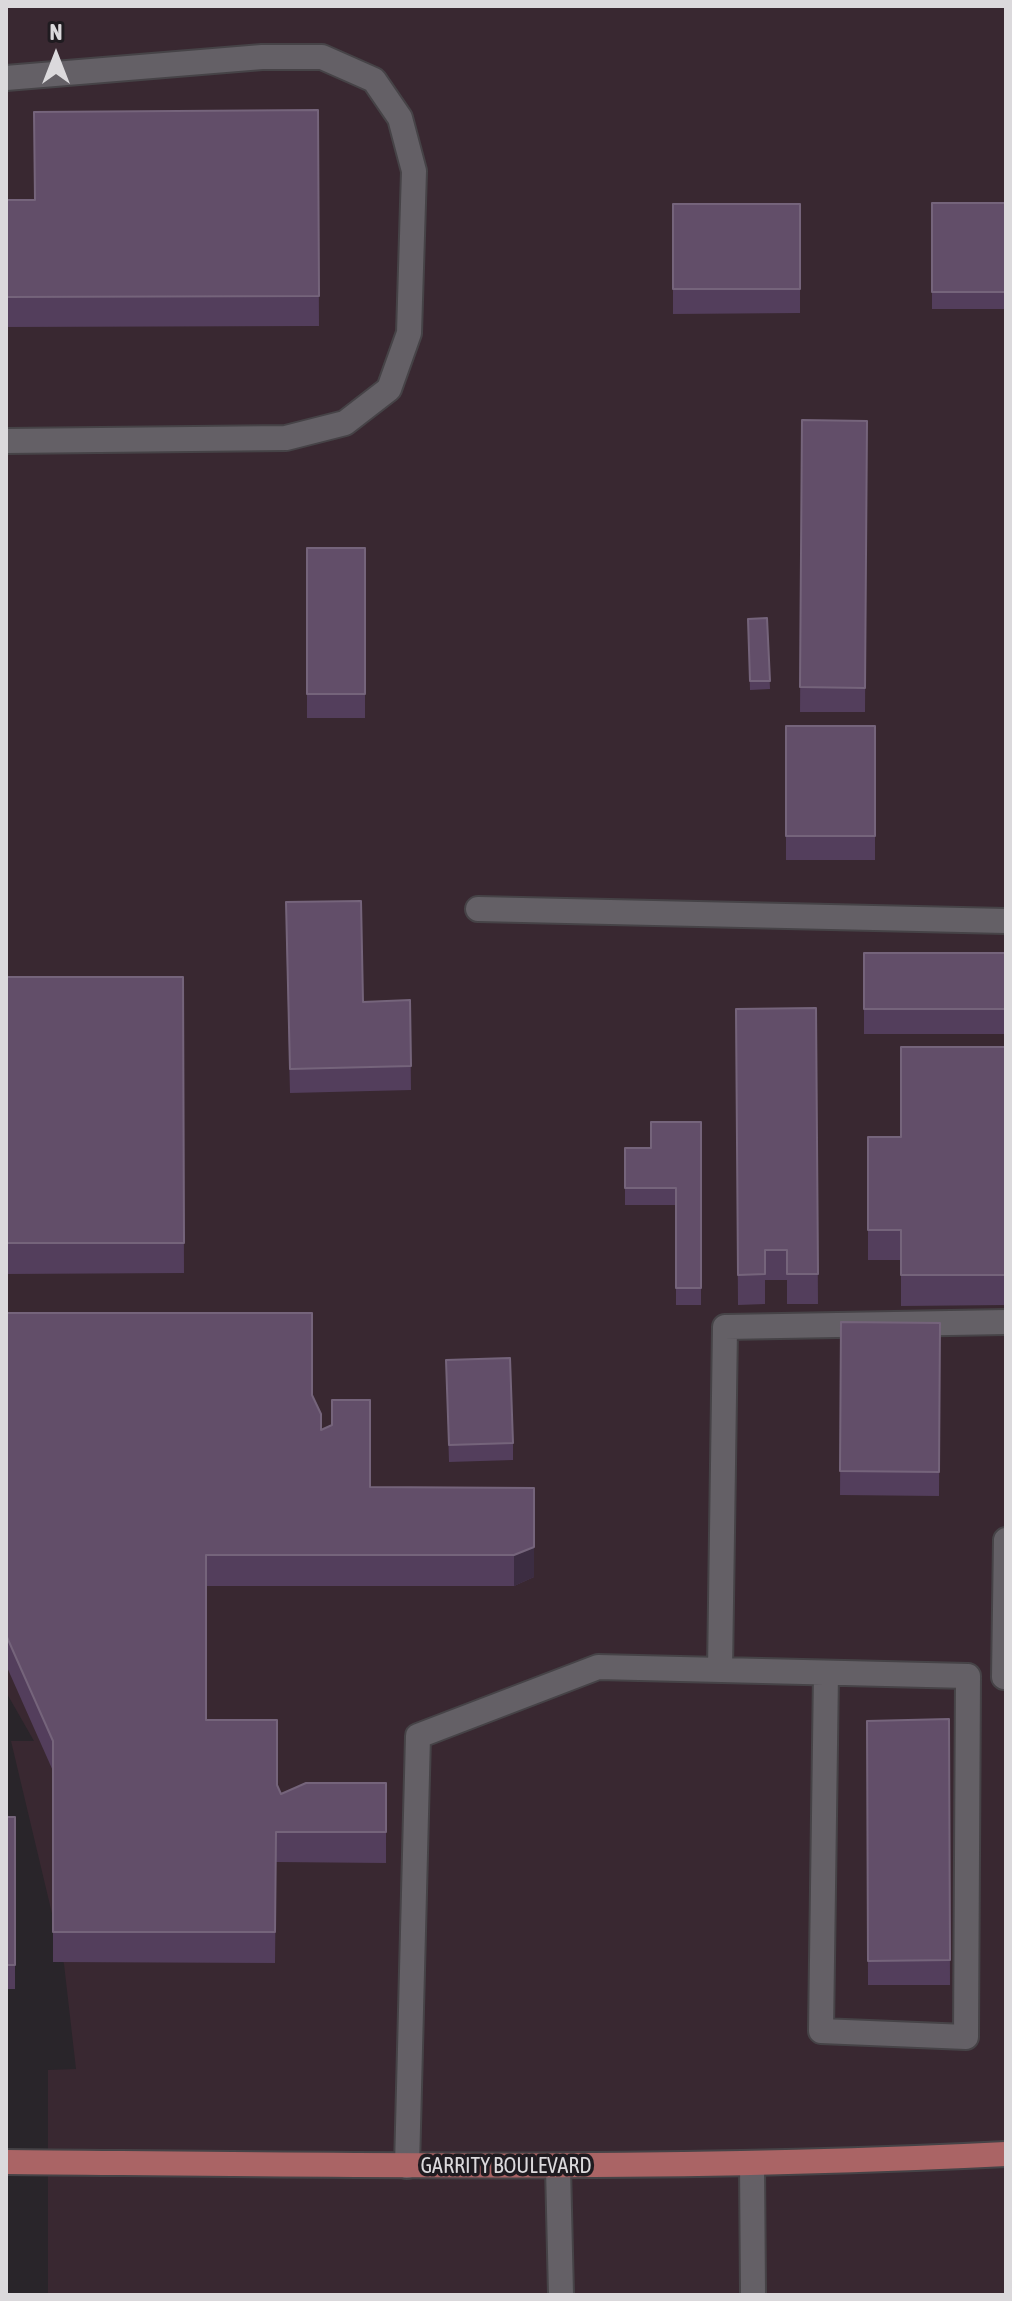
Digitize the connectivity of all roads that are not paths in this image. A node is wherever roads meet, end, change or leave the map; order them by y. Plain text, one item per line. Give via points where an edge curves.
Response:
1 (6, 78) edge
2 (6, 441) edge
3 (478, 909) dead end
4 (1006, 921) edge
5 (1006, 1322) edge
6 (1006, 1540) edge
7 (720, 1670) junction
8 (826, 1673) junction
9 (968, 1676) junction
10 (1005, 1677) edge
11 (1006, 2154) edge
12 (6, 2162) edge
13 (752, 2163) junction
14 (407, 2166) junction
15 (558, 2167) junction
16 (561, 2295) edge
17 (753, 2295) edge

1 - 2 lane via 322,57 374,80 400,118 414,171 409,333 389,389 345,423 286,438
3 - 4 lane
5 - 7 lane via 725,1327
6 - 10 lane
7 - 8 lane
7 - 14 lane via 598,1667 418,1736
8 - 9 lane
8 - 9 lane via 821,2031 966,2037
9 - 10 lane
11 - 13 main road, GARRITY BOULEVARD
12 - 14 main road, GARRITY BOULEVARD
13 - 15 main road, GARRITY BOULEVARD
13 - 17 lane
14 - 15 main road, GARRITY BOULEVARD
15 - 16 lane

